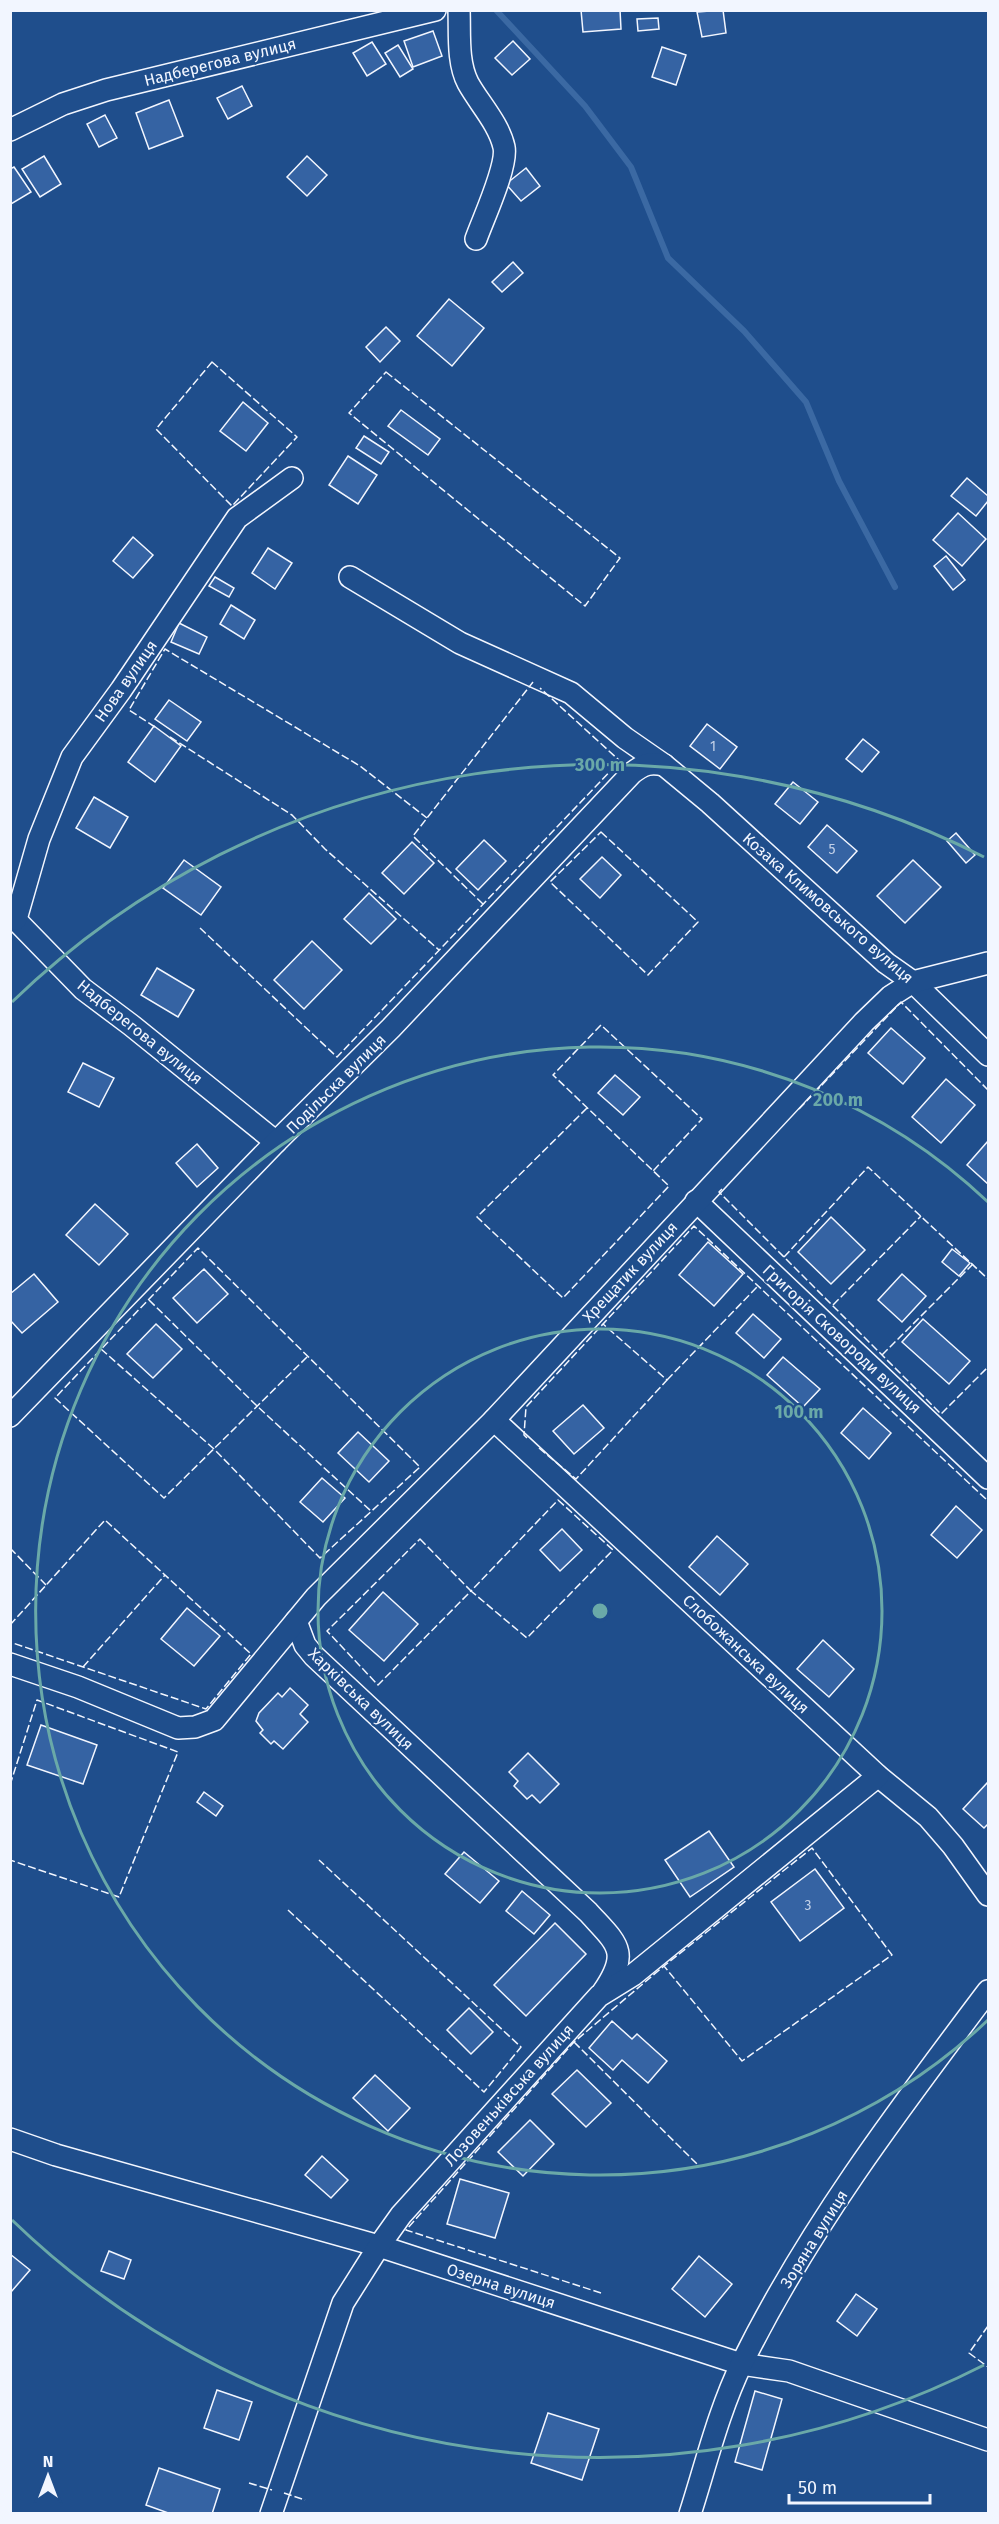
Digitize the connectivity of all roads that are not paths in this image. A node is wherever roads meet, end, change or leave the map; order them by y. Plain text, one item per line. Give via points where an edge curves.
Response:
1 (435, 10) edge
2 (459, 10) edge
3 (10, 130) edge
4 (476, 239) dead end
5 (292, 478) dead end
6 (350, 577) dead end
7 (664, 765) junction
8 (13, 917) edge
9 (988, 963) edge
10 (913, 982) junction
11 (988, 1055) edge
12 (276, 1142) junction
13 (696, 1201) junction
14 (10, 1416) edge
15 (494, 1420) junction
16 (988, 1478) edge
17 (296, 1621) junction
18 (10, 1664) edge
19 (878, 1776) junction
20 (988, 1895) edge
21 (988, 1991) edge
22 (599, 1996) junction
23 (10, 2139) edge
24 (379, 2246) junction
25 (741, 2364) junction
26 (988, 2440) edge
27 (271, 2514) edge
28 (690, 2514) edge

1 - 3 street, Надберегова вулиця via 106,90 63,104
2 - 4 street via 462,67 504,148 502,170
5 - 8 street, Нова вулиця via 237,518 72,757
6 - 7 street via 460,643 571,693
7 - 10 street, Козака Климовського вулиця via 886,963
7 - 12 street, Подільска вулиця via 644,764 632,773 391,1028
8 - 12 street, Надберегова вулиця via 83,989
9 - 10 street, Хрещатик вулиця
10 - 11 street, Козака Климовського вулиця
10 - 13 street, Хрещатик вулиця via 891,996 864,1022
12 - 14 street, Подільска вулиця
13 - 15 street, Хрещатик вулиця
13 - 16 street, Григорія Сковороди вулиця
15 - 17 street, Хрещатик вулиця
15 - 19 street, Слобожанська вулиця
17 - 18 street via 214,1720 195,1727 178,1728
17 - 22 street, Харківська вулиця via 314,1656 588,1912 613,1940 618,1953 617,1968
19 - 20 street, Слобожанська вулиця via 928,1817
19 - 22 street, Лозовеньківська вулиця via 633,1975
21 - 25 street, Зоряна вулиця via 893,2117 795,2264
22 - 24 street, Лозовеньківська вулиця via 401,2215
23 - 24 street, Озерна вулиця
24 - 25 street, Озерна вулиця
24 - 27 street, Лозовеньківська вулиця via 343,2303
25 - 26 street, Озерна вулиця via 789,2371
25 - 28 street, Зоряна вулиця

